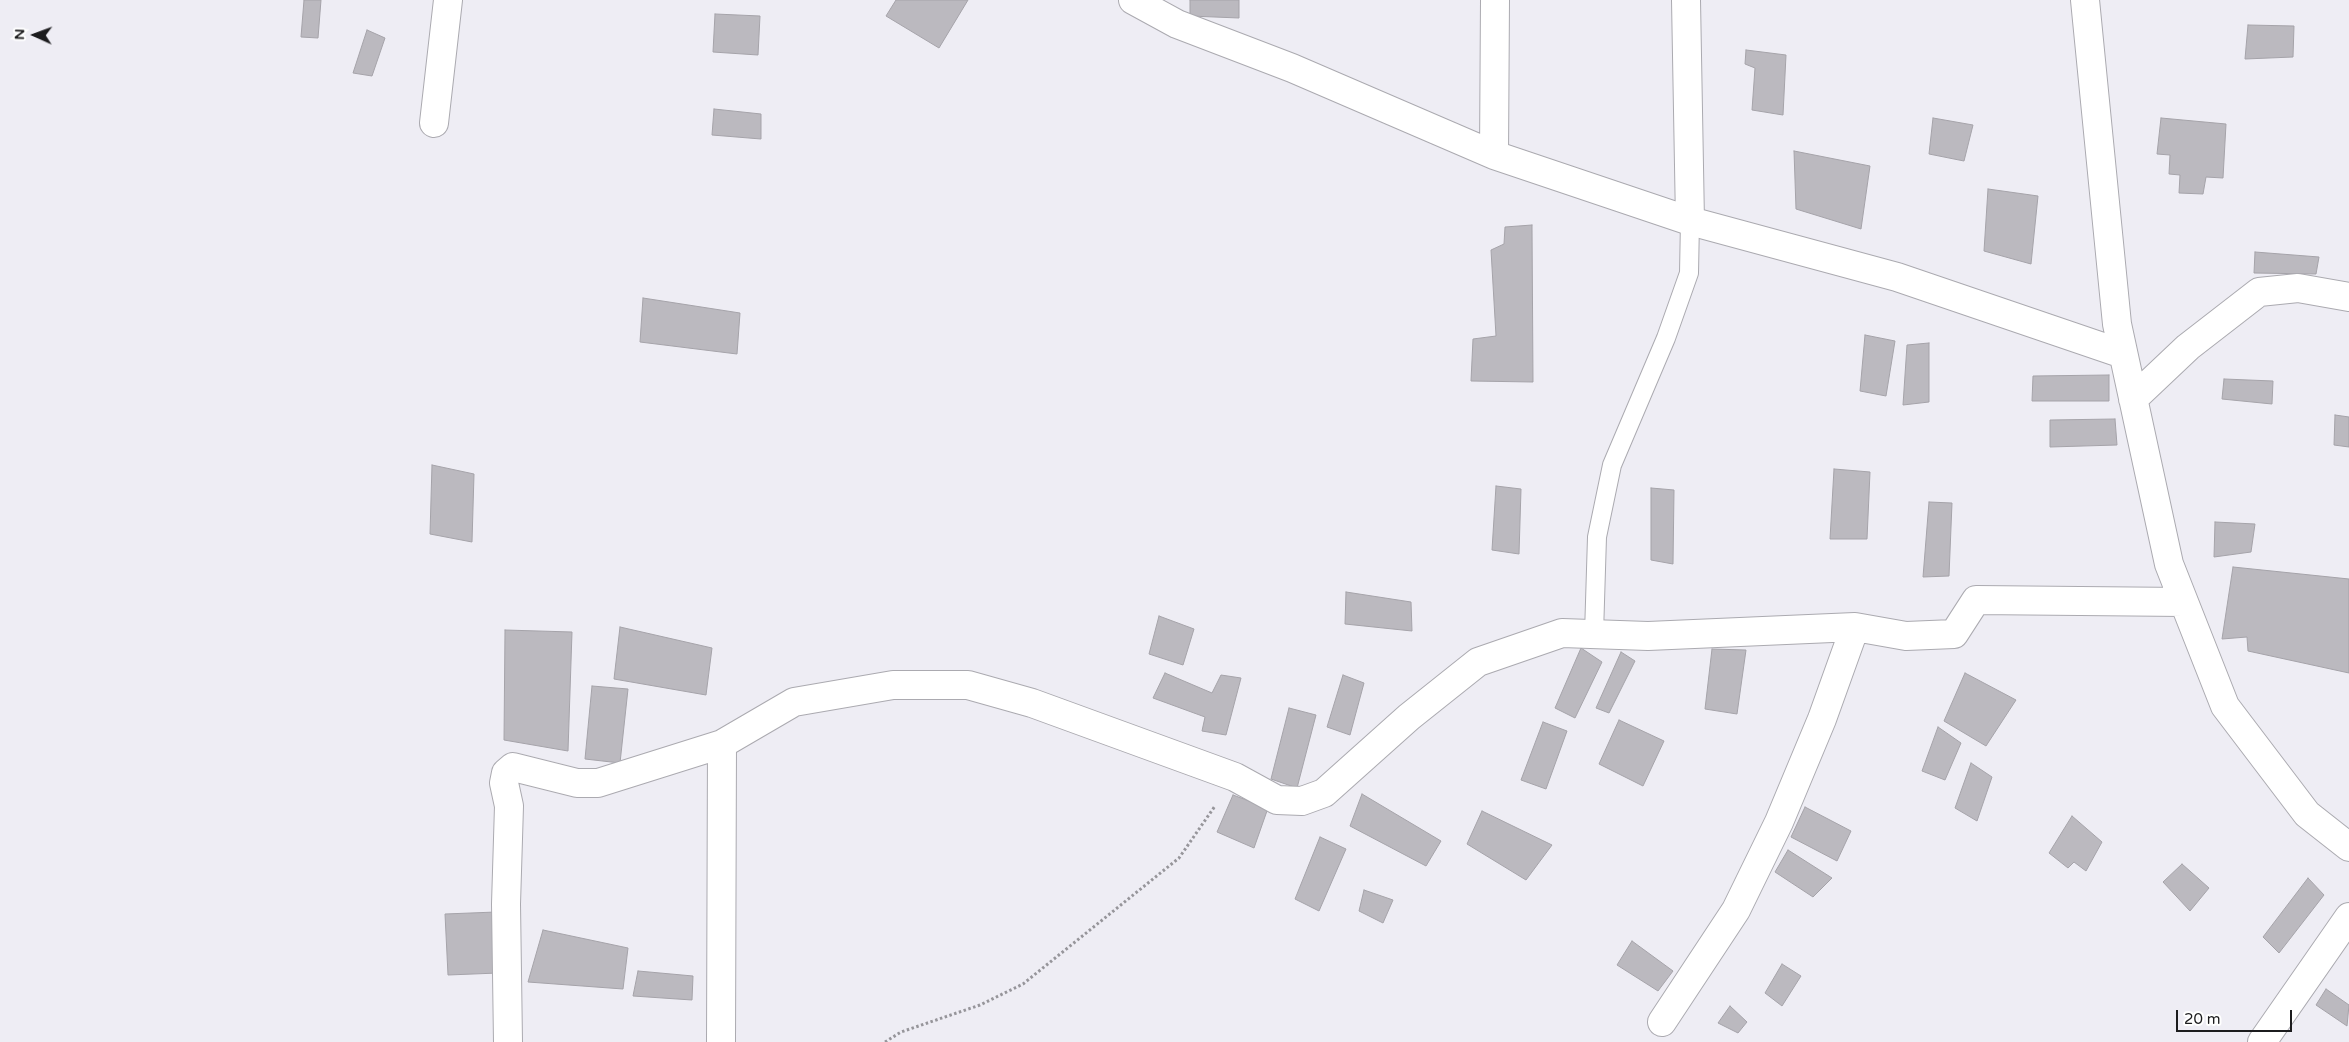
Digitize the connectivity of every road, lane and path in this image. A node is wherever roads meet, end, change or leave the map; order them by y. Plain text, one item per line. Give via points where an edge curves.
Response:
1 (448, 0) edge
2 (1133, 0) edge
3 (1495, 0) edge
4 (1686, 0) edge
5 (2085, 0) edge
6 (434, 123) dead end
7 (1494, 155) junction
8 (1690, 221) junction
9 (2349, 297) edge
10 (2123, 354) junction
11 (2133, 399) junction
12 (2184, 602) junction
13 (1854, 627) junction
14 (1594, 634) junction
15 (722, 744) junction
16 (1235, 777) junction
17 (2349, 847) edge
18 (2349, 917) edge
19 (1662, 1022) dead end
20 (508, 1042) edge
21 (721, 1042) edge
22 (885, 1042) edge
23 (2262, 1042) edge

1 - 6 street
2 - 7 street via 1177,24 1292,68
3 - 7 street
4 - 8 street
5 - 10 street via 2117,324
7 - 8 street
8 - 10 street via 1897,278
8 - 14 lane via 1689,273 1666,338 1612,465 1597,537
9 - 11 street via 2298,288 2259,292 2188,347
10 - 11 street
11 - 12 street via 2168,564
12 - 13 street via 1976,600 1954,634 1906,636
12 - 17 street via 2225,706 2307,814
13 - 14 street via 1648,636
13 - 19 street via 1822,719 1779,822 1736,910
14 - 16 street via 1562,633 1478,662 1409,717 1324,793 1302,801 1277,800
15 - 16 street via 794,702 893,685 968,685 1032,703
15 - 20 street via 598,783 570,781 513,767 506,774
15 - 21 street
16 - 22 path via 1179,858 1023,984 980,1005 901,1032
18 - 23 street

